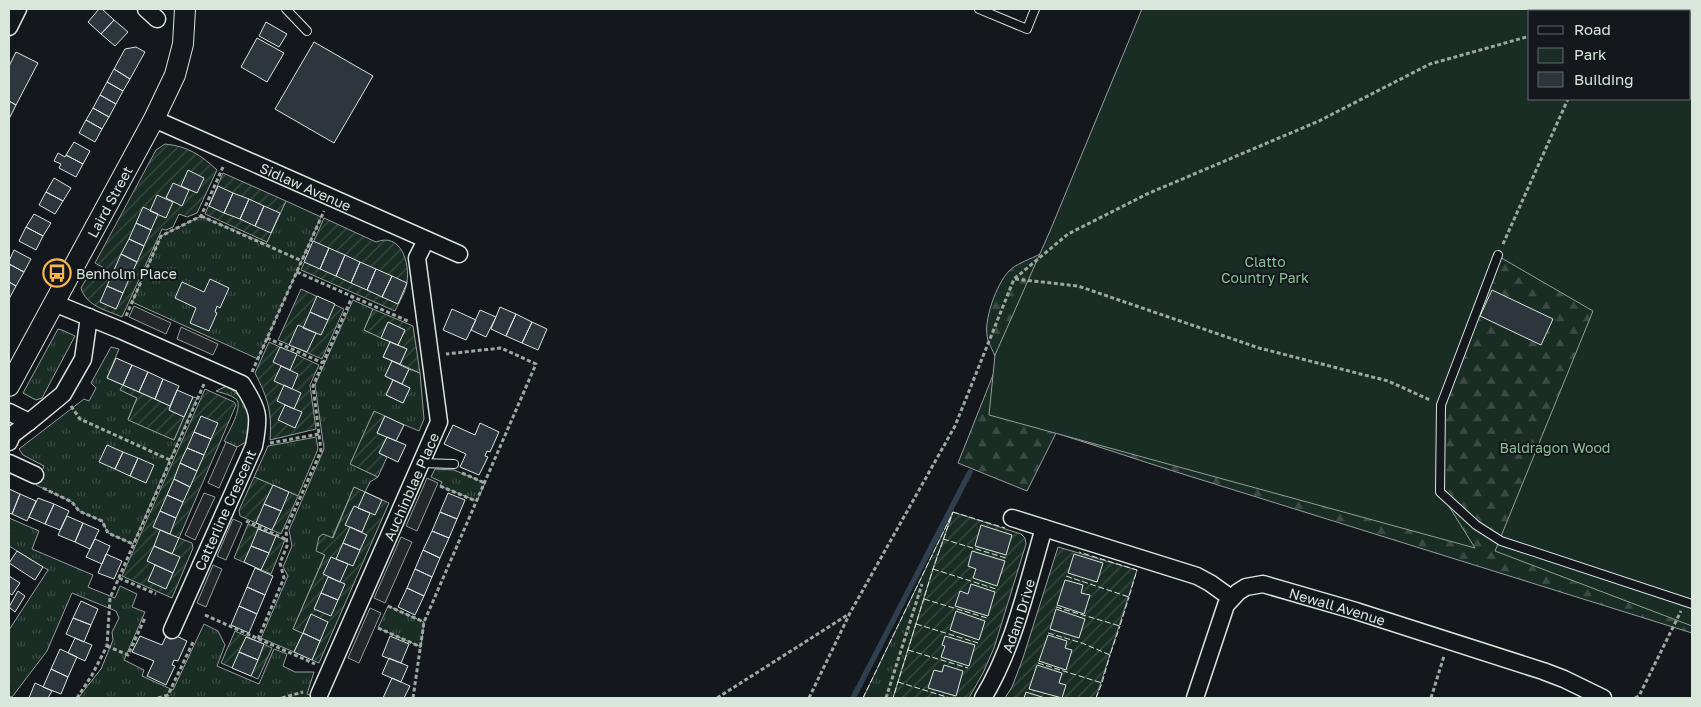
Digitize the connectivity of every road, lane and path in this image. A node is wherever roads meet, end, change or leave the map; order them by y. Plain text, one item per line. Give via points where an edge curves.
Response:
1 (18, 9) edge
2 (185, 9) edge
3 (286, 9) edge
4 (979, 9) edge
5 (1035, 9) edge
6 (9, 27) edge
7 (307, 31) dead end
8 (1528, 37) edge
9 (1568, 100) edge
10 (154, 119) junction
11 (229, 152) junction
12 (330, 197) junction
13 (201, 216) junction
14 (426, 240) junction
15 (459, 254) dead end
16 (1498, 255) joint
17 (302, 260) junction
18 (297, 272) junction
19 (1014, 279) junction
20 (352, 296) junction
21 (54, 303) junction
22 (89, 318) junction
23 (426, 329) junction
24 (120, 330) junction
25 (267, 338) junction
26 (429, 355) junction
27 (323, 363) junction
28 (210, 370) junction
29 (242, 384) junction
30 (9, 386) edge
31 (63, 394) junction
32 (1441, 405) junction
33 (9, 412) edge
34 (29, 422) junction
35 (319, 434) junction
36 (9, 442) edge
37 (254, 446) junction
38 (170, 460) junction
39 (9, 463) edge
40 (421, 463) junction
41 (454, 464) joint
42 (35, 475) joint
43 (485, 483) junction
44 (440, 486) dead end
45 (476, 502) junction
46 (1012, 518) dead end
47 (246, 521) dead end
48 (1044, 528) junction
49 (287, 540) junction
50 (132, 544) junction
51 (119, 578) junction
52 (922, 584) dead end
53 (156, 594) dead end
54 (1231, 598) junction
55 (1689, 603) edge
56 (388, 606) dead end
57 (850, 613) junction
58 (205, 615) dead end
59 (145, 618) dead end
60 (424, 622) junction
61 (378, 628) dead end
62 (172, 630) dead end
63 (258, 639) junction
64 (194, 640) dead end
65 (1449, 641) junction
66 (107, 646) junction
67 (421, 647) junction
68 (329, 671) junction
69 (168, 695) junction
70 (319, 695) dead end
71 (77, 698) edge
72 (158, 698) edge
73 (173, 698) edge
74 (413, 698) edge
75 (718, 698) edge
76 (810, 698) edge
77 (886, 698) edge
78 (983, 698) edge
79 (1195, 698) edge
80 (1431, 698) edge
81 (1603, 698) edge
82 (1634, 698) edge

1 - 6 street
2 - 10 street, Laird Street via 183,44 175,75
3 - 7 lane
4 - 5 lane via 1027,30
8 - 19 path via 1430,64 1319,121 1147,194 1068,234
9 - 16 path
10 - 11 street, Sidlaw Avenue
10 - 21 street, Laird Street
11 - 12 street, Sidlaw Avenue
11 - 13 path
12 - 14 street, Sidlaw Avenue
12 - 17 path
13 - 17 path
13 - 24 path via 161,236
14 - 15 street, Sidlaw Avenue
14 - 23 street, Auchinblae Place via 417,258
16 - 32 lane
17 - 18 path
18 - 20 path
18 - 25 path
19 - 32 path via 1078,286 1259,348 1388,381
19 - 57 path via 955,426
20 - 23 path
20 - 27 path
21 - 22 street
21 - 30 street, Laird Street
22 - 24 street
22 - 31 street via 83,359
23 - 26 street, Auchinblae Place
24 - 28 street
25 - 27 path
25 - 29 path via 251,373
26 - 40 street, Auchinblae Place via 439,422
26 - 43 path via 501,348 536,364
27 - 35 path via 313,386
28 - 29 street
28 - 38 path
29 - 37 street, Catterline Crescent via 254,402 258,424
31 - 34 street
31 - 38 path via 80,419
32 - 55 lane via 1440,492 1476,525 1501,541
33 - 34 street
34 - 36 street via 12,435
35 - 37 path
35 - 49 path via 321,450 286,529
37 - 62 street, Catterline Crescent
38 - 50 path
39 - 42 street
40 - 41 lane
40 - 68 street, Auchinblae Place
41 - 43 path via 454,470
42 - 50 path via 36,485 72,502 79,511 102,521 108,533
43 - 45 path
44 - 45 path
45 - 60 path
46 - 48 street
47 - 49 path
48 - 54 street via 1197,576
48 - 78 street, Adam Drive via 1005,656
49 - 63 path via 280,563 284,578
50 - 51 path
51 - 53 path
51 - 66 path via 110,598
52 - 77 path
54 - 65 street, Newall Avenue via 1246,587 1263,584
54 - 79 street via 1222,613
55 - 82 path via 1639,696
56 - 60 path
57 - 75 path
57 - 76 path
58 - 63 path
59 - 66 path via 128,655
60 - 67 path
61 - 67 path
63 - 68 path
64 - 69 path
65 - 80 path
65 - 81 street, Newall Avenue via 1564,678
66 - 71 path
67 - 74 path
68 - 70 street, Auchinblae Place
69 - 72 path
69 - 73 path

